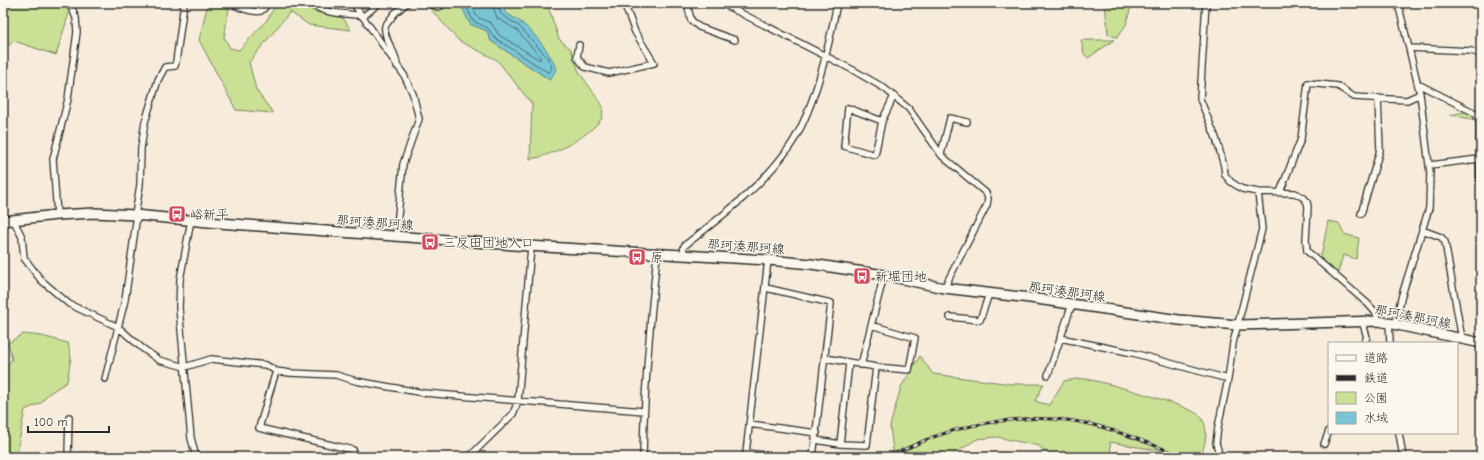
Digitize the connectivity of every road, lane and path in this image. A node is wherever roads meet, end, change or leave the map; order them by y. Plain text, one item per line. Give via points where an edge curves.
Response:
1 (70, 3) edge
2 (184, 3) edge
3 (235, 3) edge
4 (267, 3) edge
5 (310, 3) edge
6 (353, 3) edge
7 (379, 3) edge
8 (407, 3) edge
9 (427, 3) edge
10 (440, 3) edge
11 (634, 3) edge
12 (687, 3) edge
13 (721, 3) edge
14 (837, 3) edge
15 (1206, 3) edge
16 (1398, 3) edge
17 (625, 4) edge
18 (364, 16) junction
19 (735, 40) dead end
20 (579, 45) dead end
21 (1410, 48) junction
22 (1481, 54) edge
23 (826, 56) junction
24 (397, 66) junction
25 (1418, 84) junction
26 (1420, 94) junction
27 (894, 96) junction
28 (1378, 98) junction
29 (882, 120) junction
30 (1480, 120) edge
31 (967, 122) dead end
32 (940, 154) junction
33 (1479, 159) junction
34 (1430, 165) junction
35 (1480, 179) dead end
36 (1258, 192) junction
37 (1280, 192) junction
38 (1362, 214) dead end
39 (57, 215) junction
40 (136, 215) junction
41 (13, 219) junction
42 (192, 220) junction
43 (3, 221) edge
44 (1422, 230) junction
45 (396, 236) junction
46 (531, 247) junction
47 (657, 255) junction
48 (683, 256) junction
49 (768, 260) junction
50 (884, 276) junction
51 (766, 288) junction
52 (944, 288) junction
53 (989, 294) junction
54 (1072, 304) junction
55 (950, 317) dead end
56 (1362, 321) junction
57 (1379, 321) junction
58 (1392, 323) junction
59 (871, 325) junction
60 (1238, 325) junction
61 (118, 327) junction
62 (1060, 338) junction
63 (1462, 339) junction
64 (1364, 342) edge
65 (1390, 342) edge
66 (1481, 343) edge
67 (825, 358) junction
68 (849, 362) junction
69 (861, 365) junction
70 (185, 367) junction
71 (876, 367) junction
72 (276, 371) junction
73 (1048, 375) dead end
74 (105, 379) dead end
75 (1228, 379) junction
76 (518, 401) junction
77 (644, 411) junction
78 (69, 416) dead end
79 (749, 424) junction
80 (817, 433) junction
81 (1328, 433) edge
82 (1399, 434) edge
83 (816, 440) junction
84 (840, 444) junction
85 (1324, 444) dead end
86 (68, 457) edge
87 (196, 457) edge
88 (352, 457) edge
89 (469, 457) edge
90 (643, 457) edge
91 (784, 457) edge
92 (813, 457) edge
93 (1220, 457) edge
94 (1403, 457) edge

1 - 39 street via 76,18 77,32 67,105 53,159
2 - 40 street via 175,66 165,67 144,122
3 - 4 street via 239,7 259,11 263,10
5 - 18 street via 324,11
6 - 18 street
7 - 18 street
8 - 24 street via 394,13 385,26 385,37 397,59
9 - 10 street via 438,7 441,6
11 - 17 street
12 - 19 street via 691,20 699,27
13 - 23 street
14 - 23 street
15 - 36 street via 1201,61 1202,107 1216,138 1225,175 1236,186
16 - 21 street
17 - 20 street via 635,32 654,63 609,72 585,68 577,57
18 - 24 street
21 - 22 street via 1471,51
21 - 25 street
23 - 27 street
23 - 48 street via 801,126 789,148 742,198 684,246
24 - 45 street via 413,94 419,119 403,164
25 - 26 street
25 - 30 street via 1475,113
26 - 28 street via 1407,100
26 - 34 street
27 - 29 street
27 - 32 street via 911,112
28 - 37 street via 1354,97 1338,86 1308,83 1301,139
28 - 38 street via 1380,150
29 - 29 street via 875,155 844,146 848,108
30 - 33 street
31 - 32 street via 950,118
32 - 52 street via 986,193 988,198 987,205
33 - 34 street
33 - 35 street
34 - 44 street via 1429,208
36 - 37 street
36 - 60 street via 1262,229
37 - 57 street via 1295,193 1307,202 1307,251 1368,304
39 - 40 main road, 那珂湊那珂線
39 - 41 main road, 那珂湊那珂線
40 - 42 main road, 那珂湊那珂線
40 - 61 street via 125,300
41 - 43 main road, 那珂湊那珂線
41 - 61 street via 22,236 24,258 41,280 69,304
42 - 45 main road, 那珂湊那珂線
42 - 70 street via 180,280
44 - 58 street
44 - 63 street via 1441,236 1445,242
45 - 46 main road, 那珂湊那珂線
46 - 47 main road, 那珂湊那珂線
46 - 76 street
47 - 48 main road, 那珂湊那珂線
47 - 77 street via 648,335
48 - 49 main road, 那珂湊那珂線
49 - 50 main road, 那珂湊那珂線
49 - 51 street
50 - 52 main road, 那珂湊那珂線
50 - 59 street
51 - 67 street via 831,303
51 - 79 street
52 - 53 main road, 那珂湊那珂線
53 - 54 main road, 那珂湊那珂線
53 - 55 street via 980,320
54 - 60 main road, 那珂湊那珂線 via 1178,320
54 - 62 street
56 - 57 main road, 那珂湊那珂線
56 - 60 main road, 那珂湊那珂線
56 - 64 street via 1367,337
57 - 58 main road, 那珂湊那珂線
58 - 63 main road, 那珂湊那珂線
58 - 65 street
59 - 69 street
59 - 71 street via 915,338 909,370
60 - 75 street
61 - 70 street via 159,360
61 - 74 street
62 - 73 street
62 - 75 street via 1133,353
63 - 66 main road, 那珂湊那珂線
67 - 68 street
67 - 80 street
68 - 69 street
68 - 84 street
69 - 71 street
70 - 72 street via 211,359 266,366
70 - 87 street via 191,438
71 - 84 street via 867,445
72 - 76 street via 336,374 356,381 424,393
72 - 88 street via 259,428 353,450
75 - 93 street via 1216,443
76 - 77 street
76 - 89 street via 513,414
77 - 90 street
78 - 86 street
79 - 80 street
79 - 91 street via 746,454
80 - 83 street
81 - 85 street
82 - 94 street
83 - 84 street
83 - 92 street

